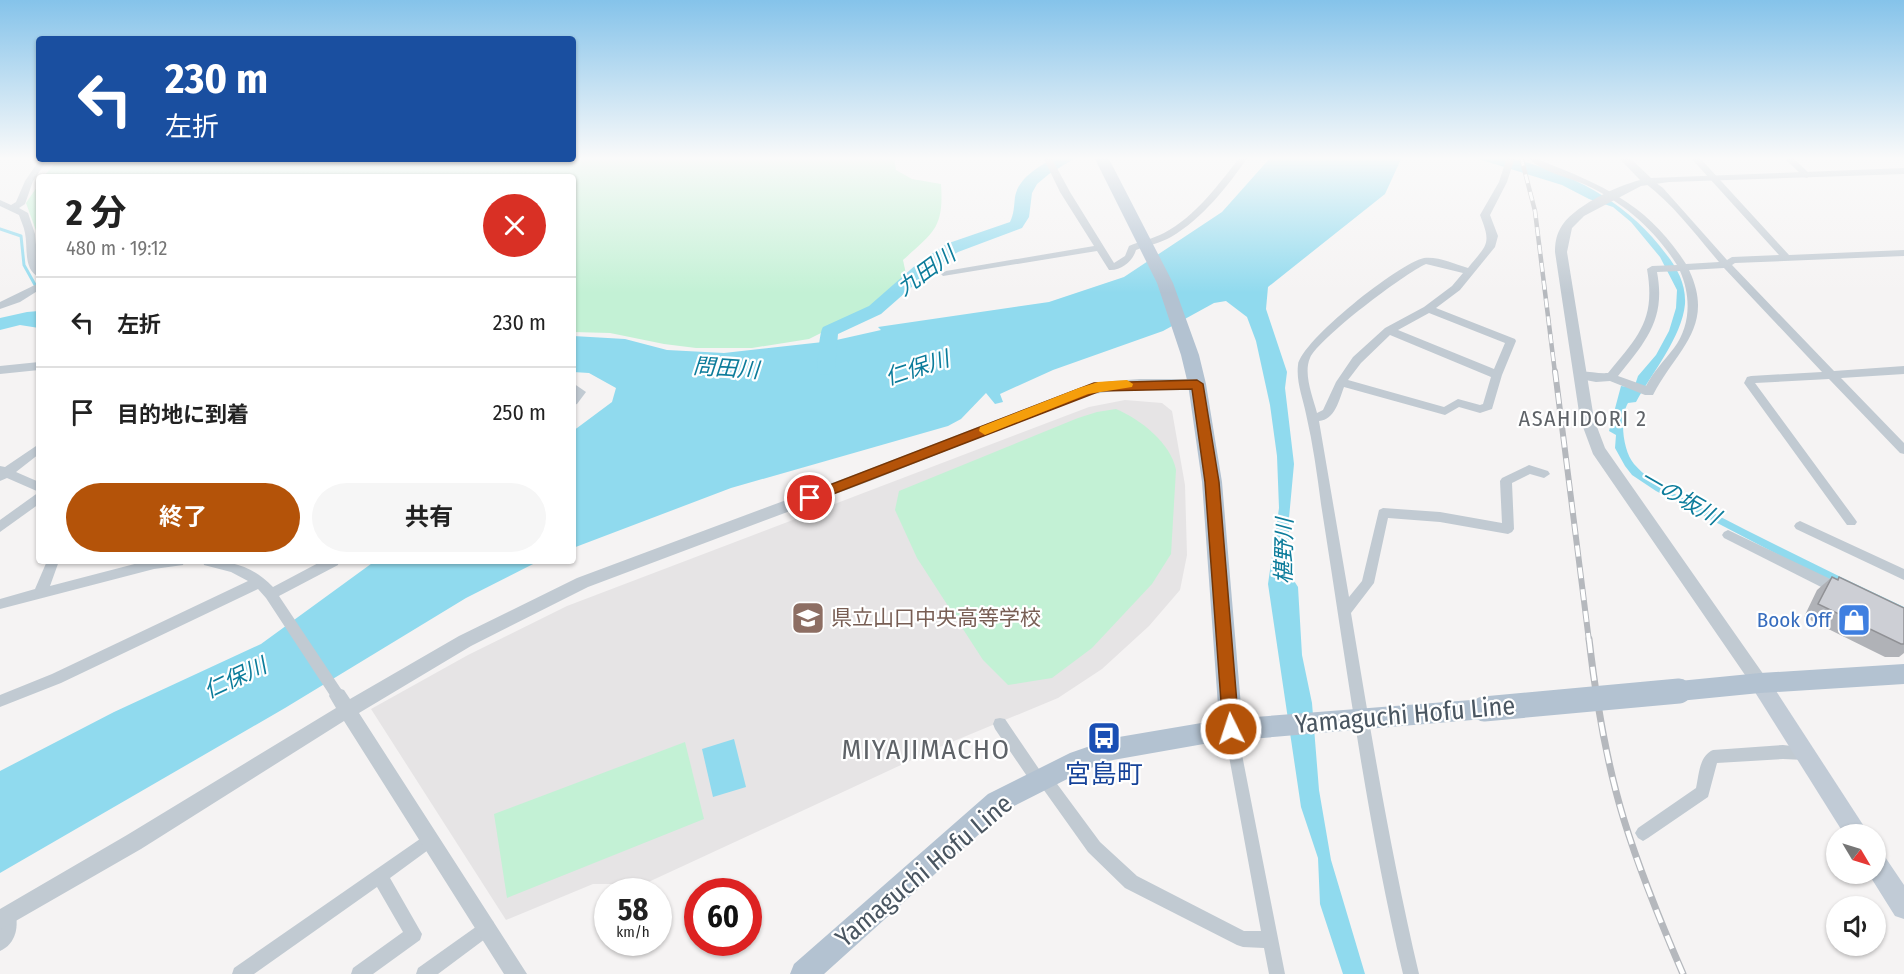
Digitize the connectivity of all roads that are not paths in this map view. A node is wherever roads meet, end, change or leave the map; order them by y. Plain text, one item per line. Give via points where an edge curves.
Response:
1 (21, 202) edge
2 (1072, 202) edge
3 (1124, 202) edge
4 (1204, 202) edge
5 (1492, 202) edge
6 (1602, 202) edge
7 (1620, 202) edge
8 (1672, 202) edge
9 (1736, 202) edge
10 (0, 203) edge
11 (11, 208) junction
12 (1146, 245) junction
13 (1098, 248) junction
14 (1904, 253) edge
15 (1786, 257) junction
16 (1726, 265) junction
17 (1682, 267) junction
18 (36, 268) edge
19 (1469, 271) junction
20 (946, 274) dead end
21 (36, 288) edge
22 (1, 304) edge
23 (1428, 309) junction
24 (1389, 330) junction
25 (36, 366) edge
26 (0, 370) edge
27 (1904, 370) edge
28 (1832, 374) junction
29 (1497, 375) junction
30 (1579, 375) junction
31 (1611, 378) junction
32 (1341, 382) junction
33 (1197, 384) junction
34 (1313, 417) junction
35 (36, 450) edge
36 (1904, 450) edge
37 (2, 473) edge
38 (1544, 474) dead end
39 (36, 486) edge
40 (36, 499) edge
41 (1851, 522) dead end
42 (1800, 526) dead end
43 (0, 527) edge
44 (1728, 536) dead end
45 (52, 564) edge
46 (154, 564) edge
47 (230, 564) edge
48 (328, 564) edge
49 (1904, 575) edge
50 (260, 581) junction
51 (40, 594) junction
52 (1853, 596) edge
53 (273, 597) junction
54 (0, 604) edge
55 (1346, 610) junction
56 (1904, 674) edge
57 (1760, 683) junction
58 (341, 700) junction
59 (0, 701) edge
60 (1355, 720) junction
61 (1000, 724) dead end
62 (1231, 729) junction
63 (1805, 753) junction
64 (1041, 779) junction
65 (1851, 824) edge
66 (1643, 833) dead end
67 (430, 840) junction
68 (380, 876) junction
69 (1886, 879) edge
70 (1904, 907) edge
71 (4, 917) edge
72 (487, 927) junction
73 (1271, 940) junction
74 (0, 943) edge
75 (240, 974) edge
76 (359, 974) edge
77 (424, 974) edge
78 (516, 974) edge
79 (804, 974) edge
80 (1277, 974) edge
81 (1411, 974) edge

1 - 11 street
2 - 13 street
3 - 12 main road
4 - 12 street via 1168,235
5 - 19 street via 1485,215 1492,242
6 - 30 street via 1578,215 1561,240
7 - 17 street via 1652,228
8 - 16 street
9 - 15 street
10 - 11 street
11 - 18 street via 23,213
12 - 13 street via 1132,248 1129,258 1112,268
12 - 33 main road via 1165,283
13 - 20 street
14 - 15 street
15 - 16 street via 1732,260
16 - 17 street
16 - 28 street
17 - 31 street via 1652,269 1657,305 1650,326
17 - 31 street via 1693,293 1693,311 1678,352 1649,392
19 - 23 street via 1456,288
19 - 34 street via 1425,261 1417,263 1318,339 1306,356 1303,371
21 - 22 street
23 - 24 street
23 - 29 street via 1511,341
24 - 29 street
24 - 32 street via 1357,360
25 - 26 street
27 - 28 street
28 - 36 street
28 - 41 street via 1749,383
29 - 32 street via 1488,406 1480,409 1458,404 1445,411
30 - 31 street
30 - 57 street via 1587,419 1598,450
32 - 34 street via 1328,412 1323,417
33 - 58 street via 1119,384 1084,391 566,591
33 - 62 main road via 1212,482
34 - 55 street
35 - 37 street
37 - 39 street
38 - 55 street via 1529,469 1506,481 1508,529 1440,517 1383,513 1368,582
40 - 43 street
42 - 49 street
44 - 52 street
45 - 51 street
46 - 51 street
47 - 50 street
48 - 53 street
50 - 53 street
50 - 59 street via 34,690
51 - 54 street
53 - 58 street
55 - 60 street
56 - 57 main road, Yamaguchi Hofu Line
57 - 60 main road, Yamaguchi Hofu Line, bridge
57 - 63 main road
58 - 67 street
58 - 71 street via 138,839
60 - 62 main road, Yamaguchi Hofu Line
60 - 81 street
61 - 64 street
62 - 64 main road, Yamaguchi Hofu Line via 1113,749
62 - 73 street
63 - 65 main road
63 - 66 street via 1713,757 1703,792
64 - 73 street via 1094,847 1131,882 1243,939
64 - 79 main road, Yamaguchi Hofu Line via 996,802
67 - 68 street
67 - 72 street
68 - 75 street
68 - 76 street via 414,934
69 - 70 main road
71 - 74 street via 7,937
72 - 77 street
72 - 78 street
73 - 80 street

